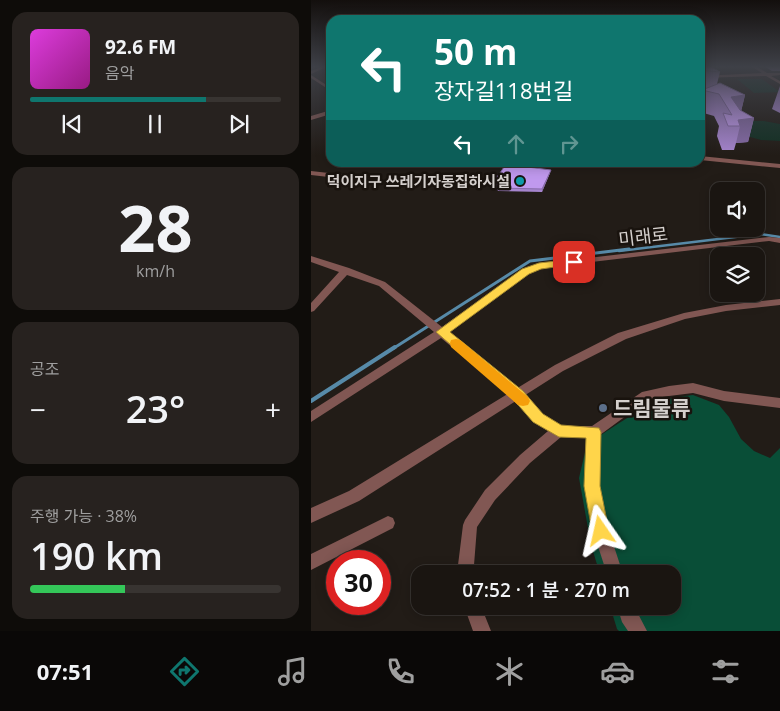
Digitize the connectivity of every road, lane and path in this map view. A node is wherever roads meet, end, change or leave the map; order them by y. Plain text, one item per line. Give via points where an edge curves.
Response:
1 (326, 114) edge
2 (311, 118) edge
3 (705, 158) edge
4 (780, 166) edge
5 (311, 173) edge
6 (373, 180) dead end
7 (780, 241) edge
8 (311, 259) edge
9 (346, 270) junction
10 (780, 302) edge
11 (311, 309) edge
12 (439, 330) junction
13 (518, 395) junction
14 (780, 403) edge
15 (311, 417) edge
16 (559, 431) junction
17 (594, 432) junction
18 (311, 516) edge
19 (388, 522) dead end
20 (311, 562) edge
21 (468, 565) edge
22 (612, 565) edge
23 (476, 615) edge
24 (629, 615) edge
25 (482, 631) edge
26 (638, 631) edge

1 - 2 street
3 - 4 street
5 - 6 street
7 - 12 street, 미래로 via 769,239 539,266
8 - 9 street
9 - 11 street
9 - 12 street via 382,284
10 - 13 street via 684,316 622,336 559,368
12 - 13 street
12 - 15 street, 미래로
13 - 16 street via 538,418
13 - 18 street via 354,496
14 - 17 street via 724,396 693,388 669,391 646,396
16 - 17 street
16 - 21 street via 525,459 490,495 469,525
17 - 22 street via 592,486
19 - 20 street
23 - 25 street
24 - 26 street

